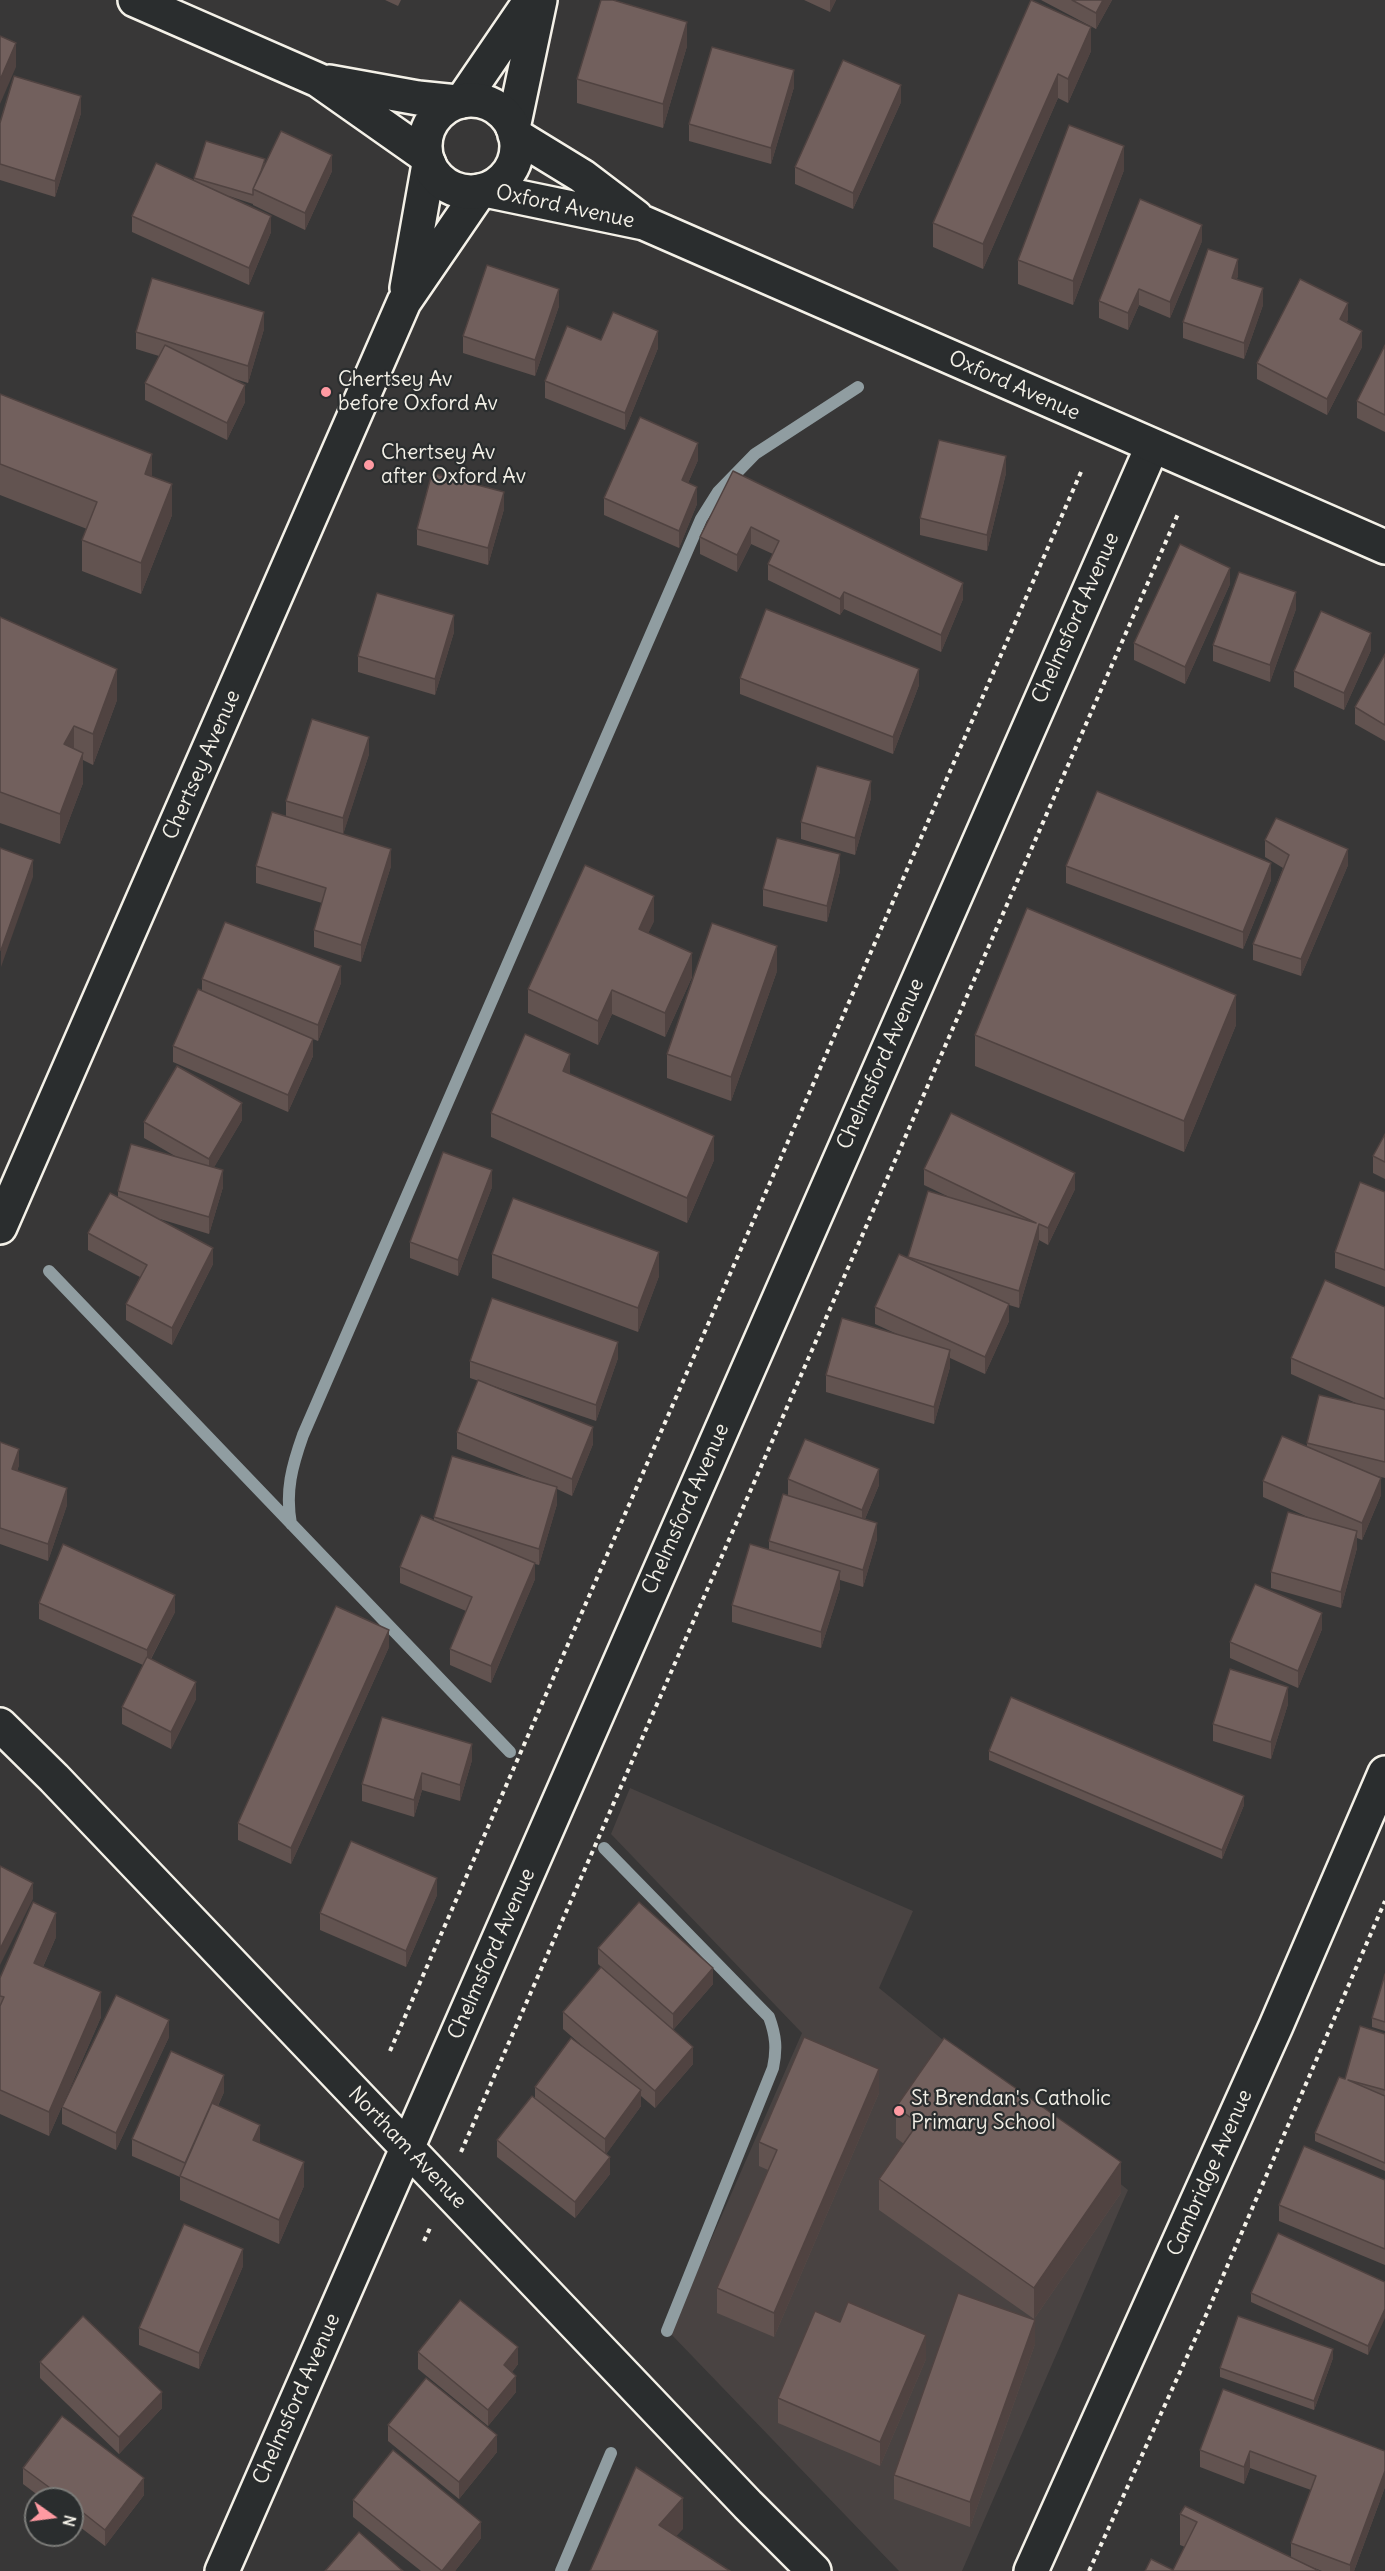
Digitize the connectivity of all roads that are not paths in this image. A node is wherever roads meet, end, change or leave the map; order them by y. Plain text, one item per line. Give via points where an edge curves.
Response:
1 (135, 0) edge
2 (531, 0) edge
3 (540, 0) edge
4 (318, 80) junction
5 (460, 101) junction
6 (514, 132) junction
7 (427, 160) junction
8 (482, 190) junction
9 (644, 224) junction
10 (404, 302) junction
11 (1152, 447) junction
12 (1385, 547) edge
13 (0, 1227) edge
14 (0, 1725) edge
15 (1385, 1773) edge
16 (407, 2148) junction
17 (222, 2571) edge
18 (814, 2571) edge
19 (1031, 2571) edge

1 - 4 street
2 - 5 street
3 - 6 street
4 - 5 street via 418,98
4 - 7 street
5 - 6 street via 474,100 498,108
5 - 7 street via 445,108 428,129
6 - 8 street via 514,162 497,183
6 - 9 street, Oxford Avenue via 582,176
7 - 8 street via 444,184 455,189
7 - 10 street, Chertsey Avenue
8 - 9 street, Oxford Avenue
8 - 10 street, Chertsey Avenue
9 - 11 street, Oxford Avenue
10 - 13 street, Chertsey Avenue
11 - 12 street, Oxford Avenue
11 - 16 street, Chelmsford Avenue
14 - 16 street, Northam Avenue
15 - 19 street, Cambridge Avenue
16 - 17 street, Chelmsford Avenue
16 - 18 street, Northam Avenue

